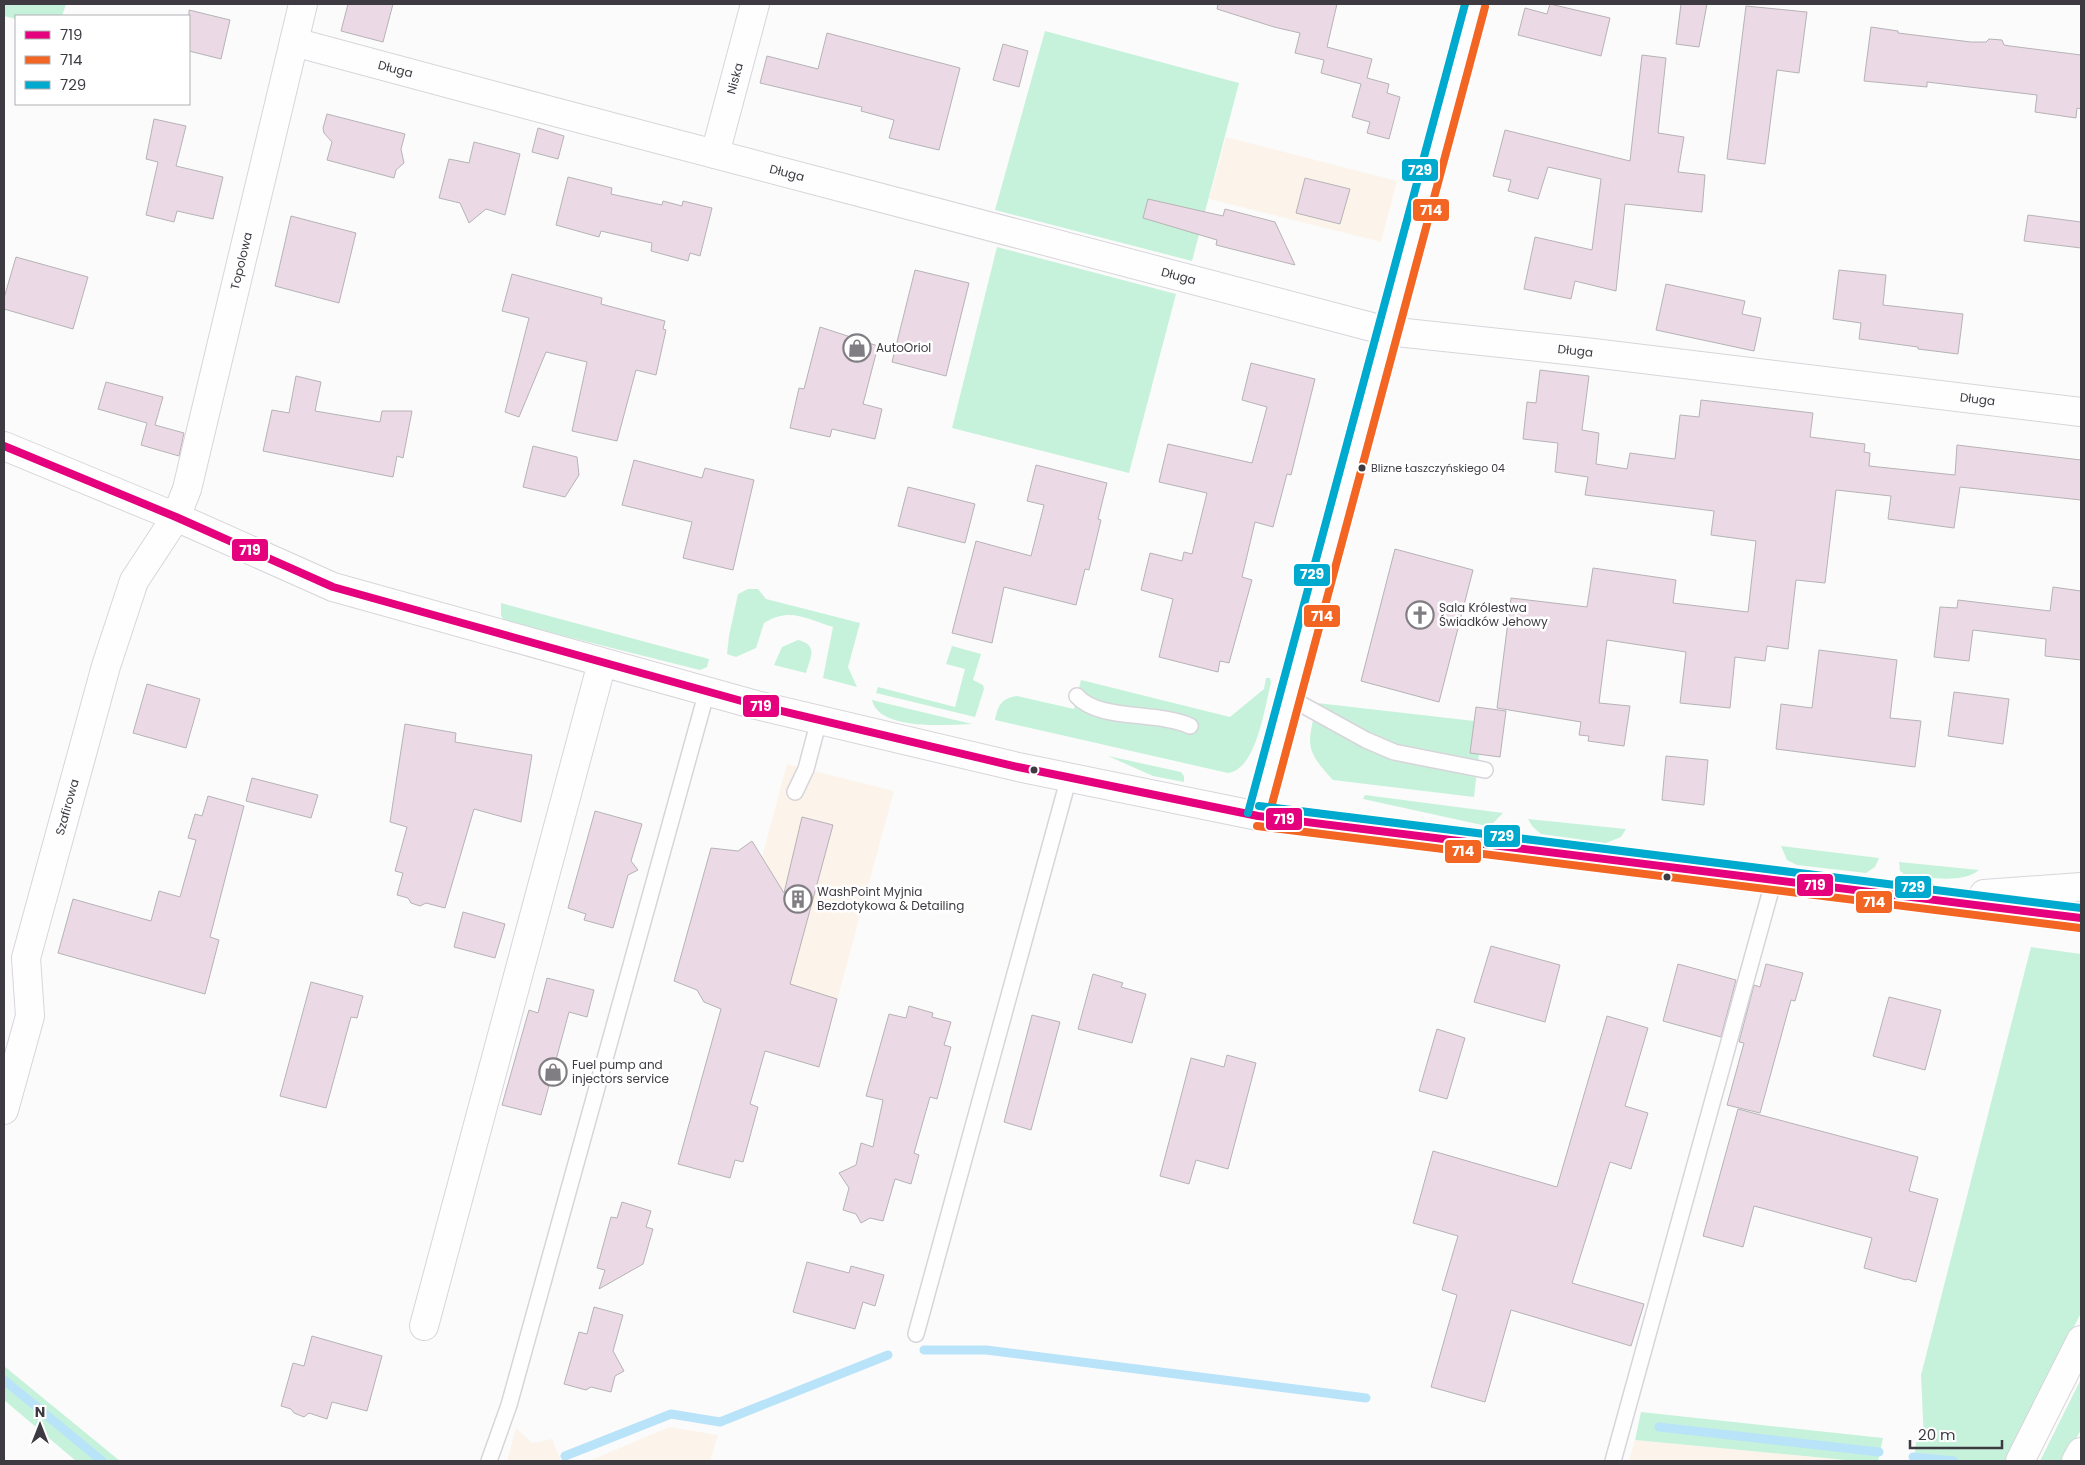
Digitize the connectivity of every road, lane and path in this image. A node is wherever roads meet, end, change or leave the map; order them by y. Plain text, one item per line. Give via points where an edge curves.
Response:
1 (303, 4) edge
2 (755, 4) edge
3 (1475, 4) edge
4 (294, 42) junction
5 (715, 154) junction
6 (1387, 331) junction
7 (2081, 412) edge
8 (4, 446) edge
9 (176, 517) junction
10 (602, 663) junction
11 (707, 691) junction
12 (1077, 696) dead end
13 (1290, 698) junction
14 (820, 720) junction
15 (1190, 726) dead end
16 (1484, 770) dead end
17 (1069, 777) junction
18 (795, 792) dead end
19 (1258, 816) junction
20 (1774, 880) junction
21 (2081, 887) edge
22 (1920, 899) junction
23 (2081, 918) edge
24 (4, 1110) edge
25 (424, 1326) dead end
26 (916, 1334) dead end
27 (2081, 1340) edge
28 (2081, 1452) edge
29 (488, 1461) edge
30 (1613, 1461) edge
31 (2020, 1461) edge
32 (2076, 1461) edge

1 - 4 main road, Topolowa
2 - 5 main road, Niska
3 - 6 main road
4 - 5 main road, Długa
4 - 9 main road, Topolowa via 187,489
5 - 6 main road, Długa
6 - 7 main road, Długa
6 - 13 main road
8 - 9 main road
9 - 10 main road via 333,587
9 - 24 main road, Szafirowa via 134,581 106,666 26,958 30,1016
10 - 11 main road
10 - 25 main road
11 - 14 main road
11 - 29 lane via 509,1405
12 - 15 lane via 1093,708 1163,717
13 - 16 lane via 1394,752
13 - 19 main road
14 - 17 main road
14 - 18 lane via 806,769
17 - 19 main road
17 - 26 lane
19 - 20 main road
20 - 22 main road
20 - 30 lane
21 - 22 main road
22 - 23 main road
27 - 31 main road
28 - 32 main road

